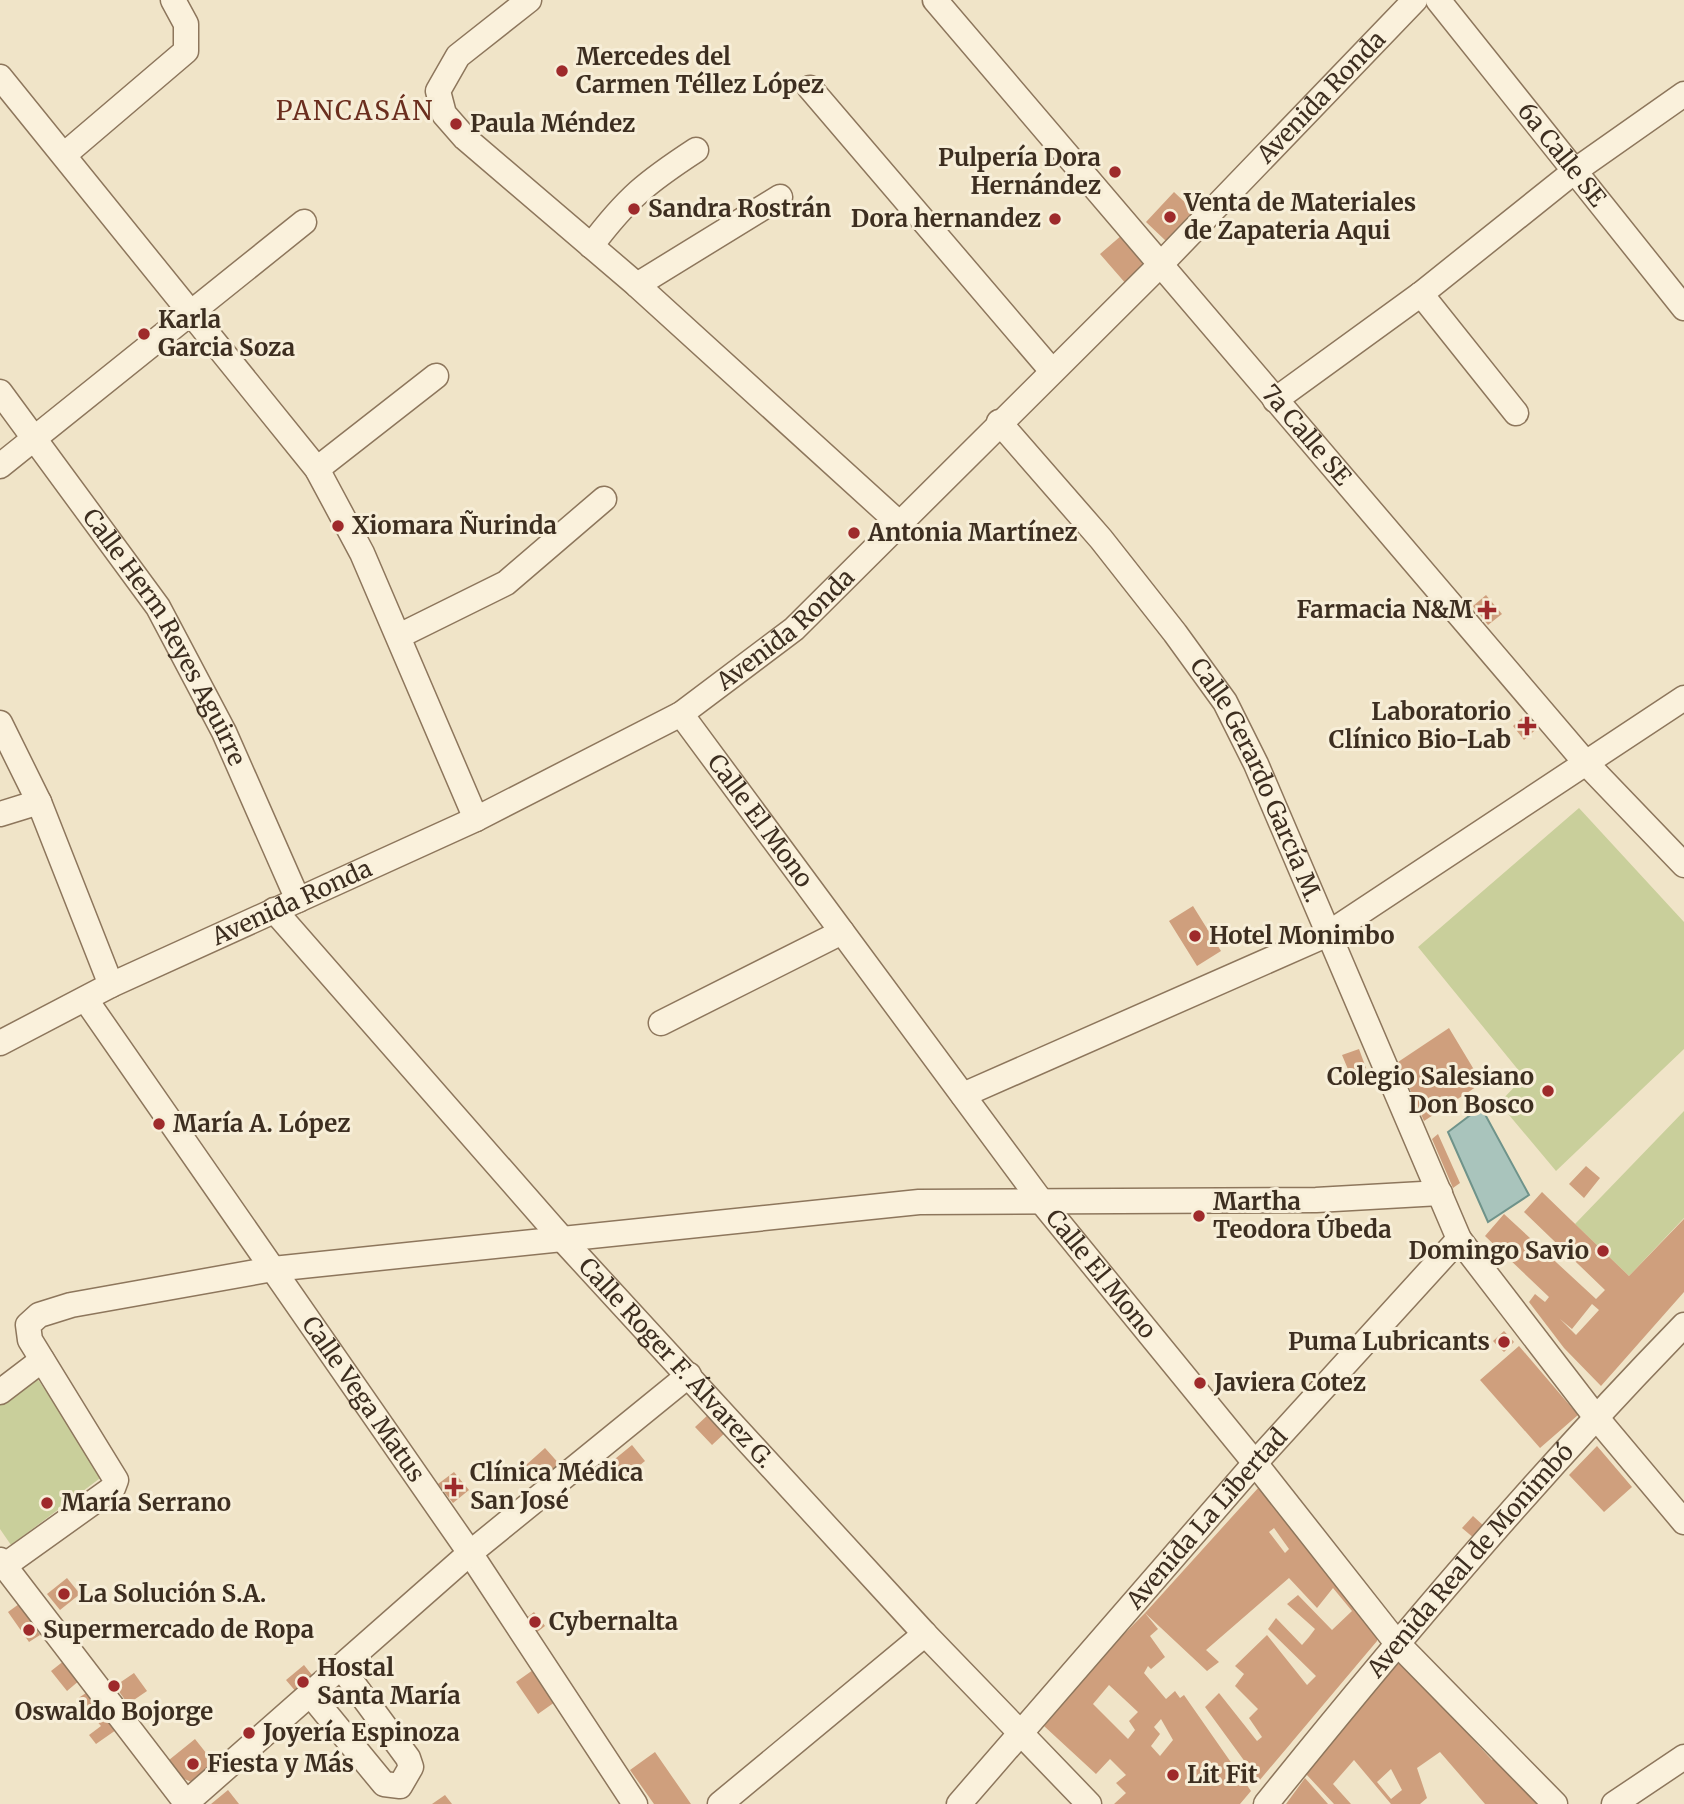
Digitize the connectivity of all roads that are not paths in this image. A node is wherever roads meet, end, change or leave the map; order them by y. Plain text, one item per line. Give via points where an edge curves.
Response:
1 (173, 0) edge
2 (529, 0) edge
3 (935, 0) edge
4 (1415, 0) edge
5 (1438, 0) edge
6 (0, 77) edge
7 (810, 88) dead end
8 (1684, 93) edge
9 (696, 149) dead end
10 (64, 155) junction
11 (1576, 170) junction
12 (780, 197) dead end
13 (304, 222) dead end
14 (591, 246) junction
15 (1160, 265) junction
16 (637, 285) junction
17 (1421, 294) junction
18 (1684, 308) edge
19 (192, 312) junction
20 (1052, 371) junction
21 (436, 376) dead end
22 (0, 392) edge
23 (1275, 400) junction
24 (1516, 413) dead end
25 (999, 422) junction
26 (36, 437) junction
27 (0, 466) edge
28 (317, 469) junction
29 (604, 499) dead end
30 (901, 525) junction
31 (399, 636) junction
32 (1684, 698) edge
33 (681, 714) junction
34 (0, 723) edge
35 (1585, 762) junction
36 (39, 802) junction
37 (0, 814) edge
38 (476, 819) junction
39 (1684, 865) edge
40 (298, 900) junction
41 (274, 910) junction
42 (842, 932) junction
43 (1326, 935) junction
44 (111, 985) junction
45 (86, 1000) junction
46 (661, 1023) dead end
47 (0, 1043) edge
48 (963, 1095) junction
49 (1440, 1193) junction
50 (1041, 1200) junction
51 (1459, 1239) junction
52 (564, 1241) junction
53 (273, 1269) junction
54 (1684, 1325) edge
55 (41, 1360) junction
56 (689, 1375) junction
57 (0, 1392) edge
58 (1595, 1416) junction
59 (1255, 1463) junction
60 (1684, 1521) edge
61 (470, 1553) junction
62 (2, 1563) edge
63 (925, 1634) junction
64 (1396, 1642) junction
65 (341, 1667) junction
66 (310, 1694) junction
67 (1020, 1732) junction
68 (1684, 1756) edge
69 (186, 1804) edge
70 (635, 1804) edge
71 (720, 1804) edge
72 (959, 1804) edge
73 (1089, 1804) edge
74 (1266, 1804) edge
75 (1555, 1804) edge
76 (1614, 1804) edge

1 - 10 street via 186,24 186,51
2 - 14 street via 458,56 438,91 444,114 466,138
3 - 15 street, 7a Calle SE
4 - 15 street, Avenida Ronda
5 - 11 street, 6a Calle SE
6 - 10 street
7 - 20 street
8 - 11 street
9 - 14 street via 622,204
10 - 19 street
11 - 17 street
11 - 18 street, 6a Calle SE
12 - 16 street
13 - 19 street
14 - 16 street
15 - 20 street, Avenida Ronda
15 - 23 street, 7a Calle SE
16 - 30 street
17 - 23 street
17 - 24 street
19 - 26 street
19 - 28 street
20 - 25 street, Avenida Ronda
21 - 28 street
22 - 26 street, Calle Herm Reyes Aguirre
23 - 35 street, 7a Calle SE
25 - 30 street, Avenida Ronda
25 - 43 street, Calle Gerardo García M. via 1101,538 1225,702 1256,764
26 - 27 street
26 - 40 street, Calle Herm Reyes Aguirre via 158,607 224,732
28 - 31 street
29 - 31 street via 506,583
30 - 33 street, Avenida Ronda via 794,629
31 - 38 street
32 - 35 street
33 - 38 street, Avenida Ronda
33 - 42 street, Calle El Mono
34 - 36 street
35 - 39 street, 7a Calle SE
35 - 43 street
36 - 37 street
36 - 44 street
38 - 40 street, Avenida Ronda
40 - 41 street, Avenida Ronda
41 - 44 street, Avenida Ronda
41 - 52 street, Calle Roger F. Álvarez G.
42 - 46 street
42 - 48 street, Calle El Mono
43 - 48 street
43 - 49 street, Calle Gerardo García M.
44 - 45 street, Avenida Ronda
45 - 47 street, Avenida Ronda
45 - 53 street, Calle Vega Matus
48 - 50 street, Calle El Mono
49 - 50 street via 1316,1200
49 - 51 street, Calle Gerardo García M.
50 - 52 street via 919,1202
50 - 59 street, Calle El Mono
51 - 58 street, Calle Gerardo García M.
51 - 59 street, Avenida La Libertad
52 - 53 street
52 - 56 street, Calle Roger F. Álvarez G.
53 - 55 street via 39,1315 28,1325
53 - 61 street, Calle Vega Matus
54 - 58 street, Avenida Real de Monimbó
55 - 57 street
55 - 62 street via 116,1480 113,1488
56 - 61 street
56 - 63 street, Calle Roger F. Álvarez G.
58 - 60 street, Calle Gerardo García M.
58 - 64 street, Avenida Real de Monimbó
59 - 64 street, Calle El Mono
59 - 67 street, Avenida La Libertad
61 - 65 street
61 - 70 street, Calle Vega Matus
62 - 69 street
63 - 67 street, Calle Roger F. Álvarez G.
63 - 71 street
64 - 74 street, Avenida Real de Monimbó
64 - 75 street, Calle El Mono
65 - 66 street
65 - 66 street via 408,1758 411,1767 400,1786 384,1784
66 - 69 street
67 - 72 street, Avenida La Libertad
67 - 73 street, Calle Roger F. Álvarez G.
68 - 76 street

